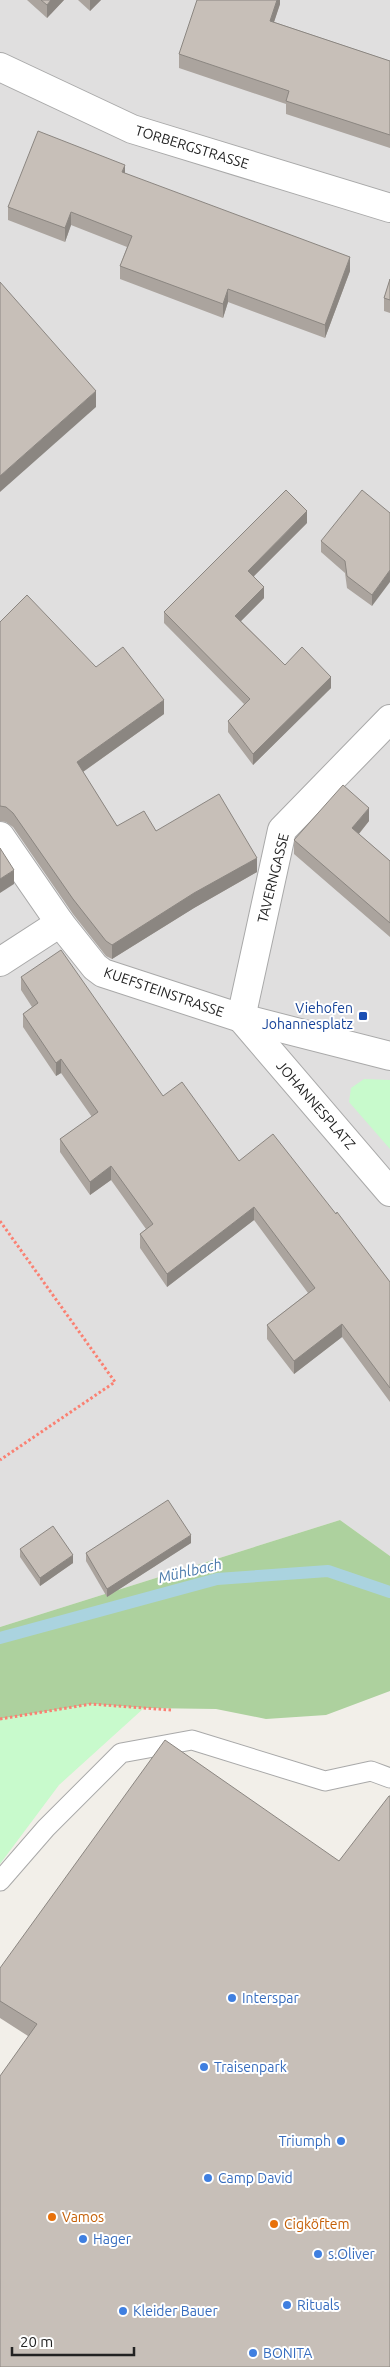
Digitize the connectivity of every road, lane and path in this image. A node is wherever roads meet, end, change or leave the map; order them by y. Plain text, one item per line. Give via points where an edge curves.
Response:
1 (0, 68) edge
2 (390, 208) edge
3 (390, 719) edge
4 (0, 836) edge
5 (60, 923) junction
6 (0, 962) edge
7 (241, 1018) junction
8 (390, 1056) edge
9 (390, 1192) edge
10 (0, 1221) edge
11 (0, 1460) edge
12 (390, 1778) edge
13 (0, 1881) edge

1 - 2 street, TORBERGSTRASSE via 132,128
3 - 7 street, TAVERNGASSE via 282,830
4 - 5 street, KUEFSTEINSTRASSE
5 - 6 street
5 - 7 street, KUEFSTEINSTRASSE via 95,968 103,973
7 - 8 street, KUEFSTEINSTRASSE
7 - 9 street, JOHANNESPLATZ
10 - 11 path via 115,1382
12 - 13 lane via 371,1771 324,1781 192,1740 120,1753 46,1828

